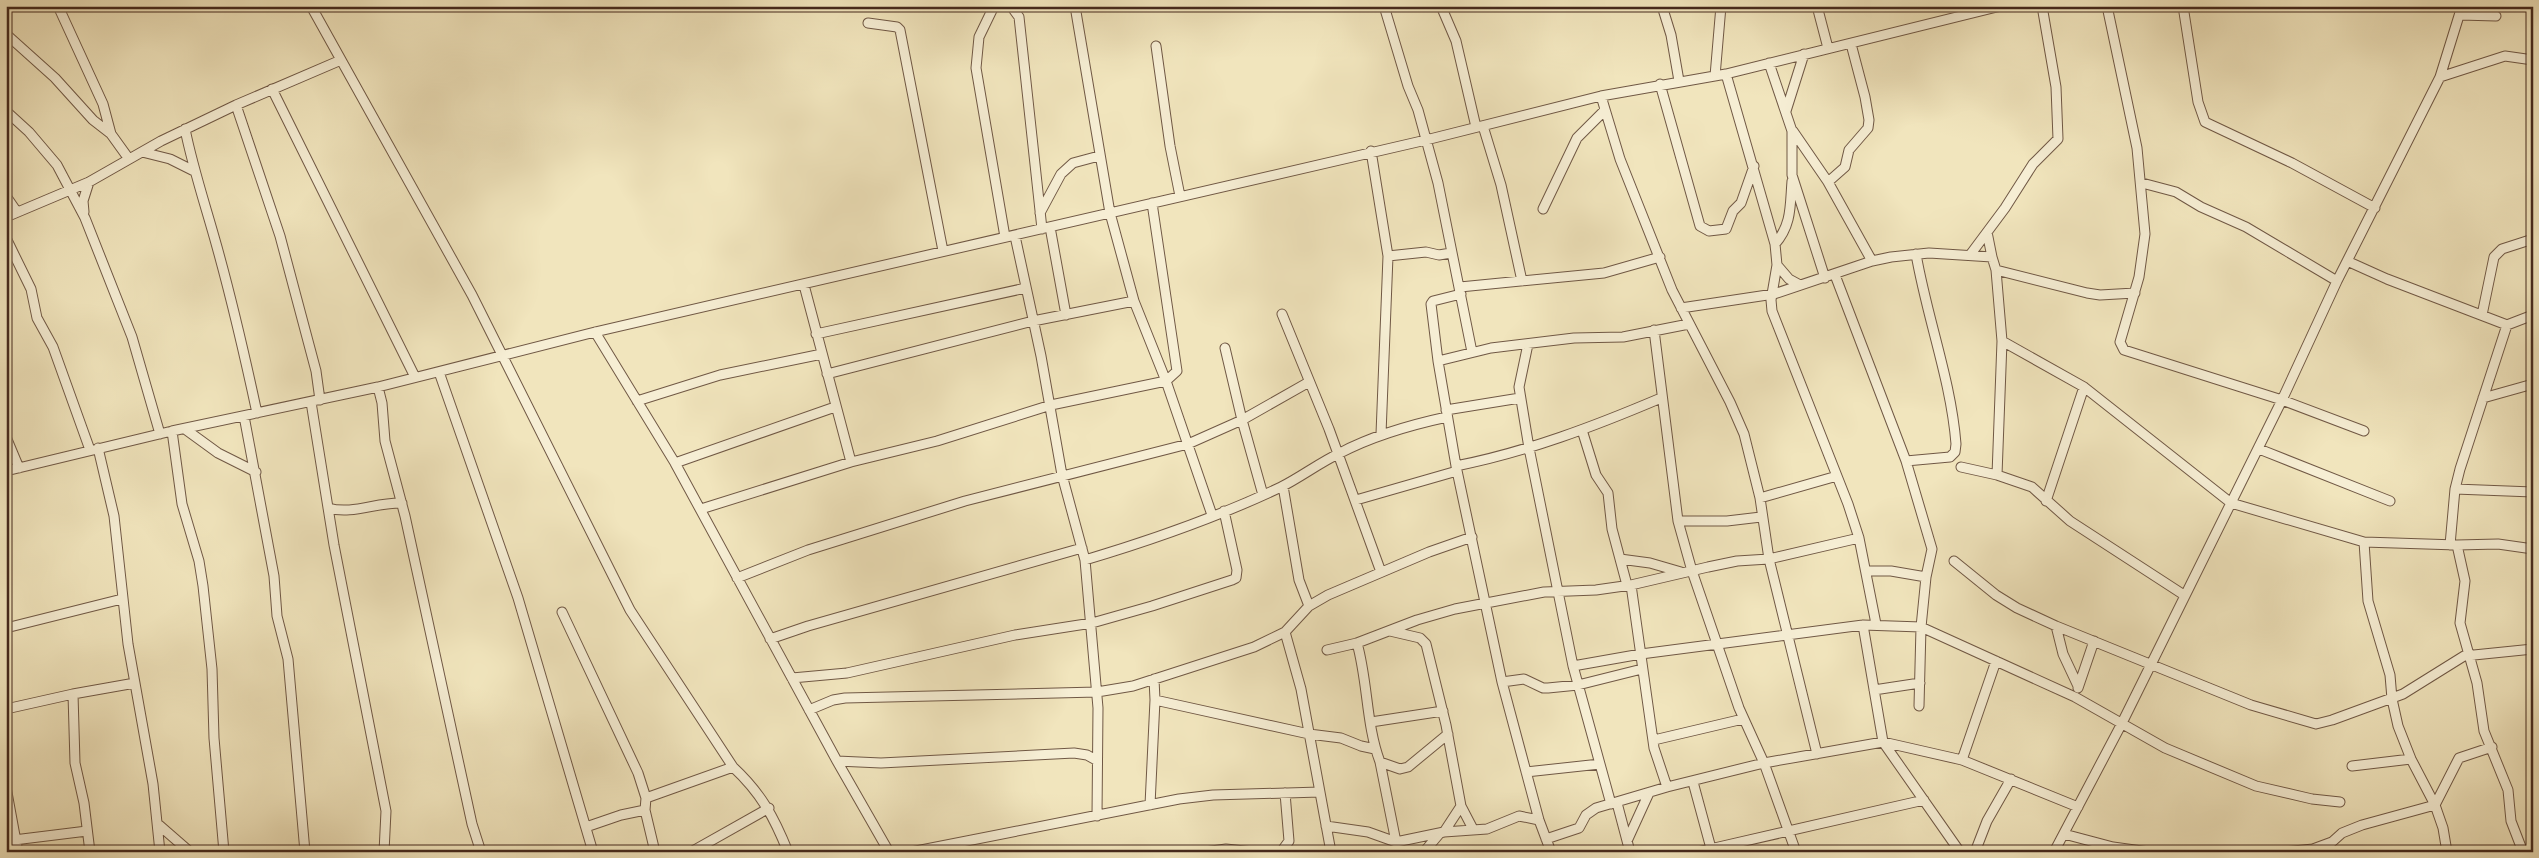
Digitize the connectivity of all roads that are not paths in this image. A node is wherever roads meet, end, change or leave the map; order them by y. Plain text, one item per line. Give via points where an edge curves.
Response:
1 (58, 6) edge
2 (311, 6) edge
3 (994, 6) edge
4 (1011, 6) edge
5 (1075, 6) edge
6 (1384, 6) edge
7 (1441, 6) edge
8 (1662, 6) edge
9 (1721, 6) edge
10 (1817, 6) edge
11 (2001, 6) edge
12 (2042, 6) edge
13 (2106, 6) edge
14 (2184, 6) edge
15 (2461, 11) edge
16 (2496, 16) dead end
17 (868, 22) dead end
18 (6, 34) edge
19 (1850, 44) junction
20 (1156, 46) dead end
21 (1828, 48) junction
22 (1804, 54) junction
23 (341, 60) junction
24 (2533, 60) edge
25 (1770, 63) junction
26 (1726, 74) junction
27 (1715, 76) junction
28 (2440, 77) junction
29 (1679, 81) junction
30 (1660, 84) junction
31 (272, 89) junction
32 (1601, 96) junction
33 (236, 105) junction
34 (1605, 110) junction
35 (6, 111) edge
36 (1786, 111) junction
37 (1479, 126) junction
38 (185, 129) junction
39 (1792, 131) junction
40 (112, 134) junction
41 (1426, 140) junction
42 (1371, 151) junction
43 (142, 152) junction
44 (1099, 156) junction
45 (129, 159) junction
46 (1754, 166) junction
47 (194, 170) junction
48 (1792, 175) junction
49 (89, 182) junction
50 (1828, 182) junction
51 (2142, 183) junction
52 (70, 191) junction
53 (6, 196) edge
54 (1180, 196) junction
55 (1152, 203) junction
56 (2375, 208) junction
57 (1543, 209) dead end
58 (18, 212) junction
59 (1040, 213) junction
60 (1110, 213) junction
61 (6, 218) edge
62 (85, 218) junction
63 (1046, 228) junction
64 (1986, 232) junction
65 (1015, 236) junction
66 (1005, 237) junction
67 (6, 238) edge
68 (2533, 238) edge
69 (1775, 244) junction
70 (944, 251) junction
71 (1451, 253) junction
72 (1916, 254) junction
73 (1970, 254) junction
74 (1388, 256) junction
75 (1660, 257) junction
76 (1992, 257) junction
77 (1872, 261) junction
78 (2347, 261) junction
79 (1777, 265) junction
80 (1996, 270) junction
81 (1830, 276) junction
82 (1522, 281) junction
83 (2337, 281) junction
84 (804, 285) junction
85 (1800, 285) junction
86 (1026, 288) junction
87 (1460, 291) junction
88 (2135, 293) junction
89 (1774, 294) junction
90 (1134, 301) junction
91 (1681, 308) junction
92 (1282, 314) dead end
93 (1066, 315) junction
94 (2482, 315) junction
95 (2533, 315) edge
96 (1033, 321) junction
97 (1689, 324) junction
98 (2507, 325) junction
99 (1654, 330) junction
100 (595, 332) junction
101 (816, 334) junction
102 (2002, 341) junction
103 (1528, 344) junction
104 (1225, 348) dead end
105 (1472, 352) junction
106 (822, 354) junction
107 (501, 356) junction
108 (1438, 361) junction
109 (439, 372) junction
110 (827, 374) junction
111 (416, 377) junction
112 (1166, 382) junction
113 (1309, 382) junction
114 (2533, 384) edge
115 (378, 387) junction
116 (2084, 387) junction
117 (1520, 398) junction
118 (1661, 398) junction
119 (2483, 398) junction
120 (320, 400) junction
121 (2282, 400) junction
122 (637, 401) junction
123 (310, 402) junction
124 (1051, 405) junction
125 (835, 407) junction
126 (257, 413) junction
127 (1447, 414) junction
128 (244, 416) junction
129 (1242, 420) junction
130 (185, 429) junction
131 (1582, 430) junction
132 (2364, 430) dead end
133 (172, 431) junction
134 (160, 434) junction
135 (1381, 434) junction
136 (6, 437) edge
137 (1188, 444) junction
138 (1529, 448) junction
139 (2259, 448) junction
140 (94, 449) junction
141 (1338, 453) junction
142 (1906, 461) junction
143 (851, 462) junction
144 (675, 463) junction
145 (1962, 467) dead end
146 (18, 468) junction
147 (1457, 468) junction
148 (6, 471) edge
149 (256, 472) junction
150 (1062, 475) junction
151 (1997, 475) junction
152 (1837, 476) junction
153 (1283, 486) junction
154 (2455, 489) junction
155 (2533, 492) edge
156 (1263, 495) junction
157 (1760, 498) junction
158 (1356, 500) junction
159 (2046, 501) junction
160 (2390, 502) dead end
161 (402, 503) junction
162 (2231, 503) junction
163 (328, 508) junction
164 (701, 509) junction
165 (1224, 511) junction
166 (1212, 515) junction
167 (1761, 518) junction
168 (1678, 521) junction
169 (1472, 537) junction
170 (1859, 538) junction
171 (2364, 542) junction
172 (2453, 545) junction
173 (1082, 548) junction
174 (2533, 549) edge
175 (1620, 559) junction
176 (1769, 559) junction
177 (1086, 560) junction
178 (1954, 561) dead end
179 (1867, 571) junction
180 (1381, 572) junction
181 (1687, 572) junction
182 (1926, 577) junction
183 (736, 578) junction
184 (1629, 585) junction
185 (1559, 592) junction
186 (2184, 595) junction
187 (122, 599) junction
188 (1486, 603) junction
189 (1309, 606) junction
190 (562, 612) dead end
191 (1092, 623) junction
192 (1876, 624) junction
193 (1863, 625) junction
194 (2056, 626) junction
195 (1921, 627) junction
196 (6, 628) edge
197 (1390, 631) junction
198 (1285, 632) junction
199 (1789, 634) junction
200 (770, 639) junction
201 (2094, 641) junction
202 (1357, 643) junction
203 (1717, 645) junction
204 (2533, 649) edge
205 (1327, 650) dead end
206 (1641, 654) junction
207 (2470, 654) junction
208 (1996, 661) junction
209 (2151, 664) junction
210 (1573, 666) junction
211 (1642, 669) junction
212 (792, 678) junction
213 (1154, 679) junction
214 (1502, 682) junction
215 (135, 683) junction
216 (1920, 683) junction
217 (1578, 685) junction
218 (2078, 686) junction
219 (1874, 690) junction
220 (1097, 692) junction
221 (74, 694) junction
222 (2075, 697) junction
223 (1155, 700) junction
224 (2392, 700) junction
225 (1919, 706) dead end
226 (6, 709) edge
227 (809, 710) junction
228 (1443, 711) junction
229 (1743, 719) junction
230 (1371, 722) junction
231 (2121, 724) junction
232 (1309, 734) junction
233 (1448, 734) junction
234 (1654, 740) junction
235 (1883, 742) junction
236 (2492, 748) junction
237 (1375, 749) junction
238 (1818, 754) junction
239 (2411, 759) junction
240 (1096, 760) junction
241 (1962, 760) junction
242 (837, 761) junction
243 (1380, 762) junction
244 (1764, 763) junction
245 (1600, 764) junction
246 (2352, 766) dead end
247 (733, 767) junction
248 (1526, 772) junction
249 (2011, 779) junction
250 (1693, 782) junction
251 (6, 787) edge
252 (1668, 787) junction
253 (1320, 792) junction
254 (1286, 793) junction
255 (1649, 793) junction
256 (646, 798) junction
257 (1924, 800) junction
258 (2340, 802) dead end
259 (1614, 803) junction
260 (2435, 804) junction
261 (1150, 805) junction
262 (1461, 806) junction
263 (2078, 807) junction
264 (769, 808) junction
265 (645, 810) junction
266 (1097, 816) junction
267 (1539, 820) junction
268 (159, 825) junction
269 (586, 826) junction
270 (1326, 826) junction
271 (1473, 829) junction
272 (87, 831) junction
273 (1442, 832) junction
274 (1790, 832) junction
275 (2064, 834) junction
276 (17, 838) junction
277 (1546, 839) junction
278 (1628, 839) junction
279 (6, 841) edge
280 (1396, 842) junction
281 (1711, 849) edge
282 (18, 852) edge
283 (90, 852) edge
284 (160, 852) edge
285 (190, 852) edge
286 (224, 852) edge
287 (305, 852) edge
288 (384, 852) edge
289 (481, 852) edge
290 (593, 852) edge
291 (655, 852) edge
292 (691, 852) edge
293 (788, 852) edge
294 (889, 852) edge
295 (911, 852) edge
296 (1206, 852) edge
297 (1253, 852) edge
298 (1281, 852) edge
299 (1331, 852) edge
300 (1398, 852) edge
301 (1424, 852) edge
302 (1551, 852) edge
303 (1630, 852) edge
304 (1697, 852) edge
305 (1796, 852) edge
306 (1960, 852) edge
307 (1975, 852) edge
308 (2054, 852) edge
309 (2149, 852) edge
310 (2283, 852) edge
311 (2447, 852) edge
312 (2523, 852) edge

1 - 40 street via 103,104
2 - 23 street
3 - 66 street via 978,37 976,68
4 - 59 street via 1019,18
5 - 44 street
6 - 41 street
7 - 37 street via 1456,41
8 - 29 street
9 - 27 street
10 - 21 street
11 - 19 street
12 - 64 street via 2056,87 2058,140 2033,164
13 - 51 street
14 - 56 street via 2198,102 2205,122 2292,163
15 - 16 street
15 - 28 street
17 - 70 street via 900,30
18 - 40 street via 93,120
19 - 21 street
19 - 50 street via 1869,120 1865,133 1849,150 1845,167
20 - 54 street
21 - 22 street
22 - 25 street
22 - 36 street
23 - 31 street
23 - 107 street via 472,294
24 - 28 street via 2505,56
25 - 26 street
25 - 36 street
26 - 27 street
26 - 46 street
27 - 29 street
28 - 56 street
29 - 30 street
30 - 32 street
30 - 46 street via 1700,226 1709,231 1726,229 1733,211 1742,203
31 - 33 street
31 - 111 street
32 - 34 street
32 - 37 street
33 - 38 street
33 - 120 street via 280,236 316,371
34 - 57 street via 1577,138
34 - 75 street via 1620,159
35 - 52 street via 50,155
36 - 39 street
37 - 41 street
37 - 82 street via 1501,185
38 - 43 street
38 - 47 street
39 - 48 street
39 - 50 street
40 - 45 street
41 - 42 street
41 - 71 street
42 - 54 street
42 - 74 street
43 - 45 street
43 - 47 street via 170,159
44 - 59 street via 1073,163 1061,174
44 - 60 street
45 - 49 street
46 - 69 street
47 - 126 street via 220,257
48 - 69 street via 1788,224
48 - 81 street
49 - 52 street
49 - 62 street via 83,201
50 - 77 street
51 - 83 street via 2176,192 2246,227
51 - 88 street via 2145,234
52 - 58 street
52 - 62 street
53 - 58 street
54 - 55 street
55 - 60 street
55 - 112 street via 1177,371
56 - 78 street
58 - 61 street
59 - 63 street
60 - 63 street
60 - 90 street
62 - 134 street via 132,337
63 - 65 street
63 - 93 street
64 - 73 street
64 - 76 street
65 - 66 street
65 - 86 street
66 - 70 street
67 - 140 street via 31,289 37,318 53,347
68 - 94 street via 2502,249 2494,257
69 - 79 street
70 - 84 street
71 - 74 street
71 - 87 street
72 - 73 street
72 - 77 street
72 - 142 street via 1949,394 1956,444 1950,457
73 - 76 street
74 - 135 street
75 - 82 street via 1604,273
75 - 91 street
76 - 80 street
77 - 81 street
78 - 83 street
78 - 94 street
79 - 85 street via 1789,279
79 - 89 street
80 - 88 street via 2087,294
80 - 102 street
81 - 85 street
81 - 142 street
82 - 87 street
83 - 121 street
84 - 100 street
84 - 101 street
85 - 89 street
86 - 96 street
86 - 101 street
87 - 105 street
87 - 108 street via 1431,304
88 - 121 street via 2120,342 2124,350
89 - 91 street
89 - 152 street via 1771,305 1775,321
90 - 93 street
90 - 112 street
91 - 97 street
92 - 113 street
93 - 96 street
94 - 98 street
95 - 98 street
96 - 110 street
96 - 124 street
97 - 99 street
97 - 157 street via 1741,426
98 - 119 street
99 - 103 street via 1623,337 1574,338
99 - 118 street
100 - 107 street
100 - 122 street
101 - 106 street
102 - 116 street
102 - 151 street
103 - 105 street
103 - 117 street via 1519,380
104 - 129 street
105 - 108 street
106 - 110 street
106 - 122 street via 720,375
107 - 109 street
107 - 247 street via 630,610
108 - 127 street
109 - 111 street
109 - 269 street via 518,598
110 - 125 street
111 - 115 street
112 - 124 street
112 - 137 street
113 - 129 street
113 - 141 street
114 - 119 street
115 - 120 street
115 - 161 street via 385,441
116 - 159 street
116 - 162 street
117 - 127 street
117 - 138 street
118 - 131 street
118 - 168 street
119 - 154 street
120 - 123 street
121 - 132 street
121 - 139 street
122 - 144 street
123 - 126 street
123 - 163 street
124 - 143 street
124 - 150 street
125 - 143 street
125 - 144 street
126 - 128 street
127 - 135 street
127 - 147 street
128 - 130 street
128 - 149 street
129 - 137 street
129 - 156 street
130 - 133 street
130 - 149 street via 218,453
131 - 138 street
131 - 175 street via 1596,475 1608,493 1612,529
133 - 134 street
133 - 286 street via 182,504 203,586
134 - 140 street
135 - 141 street
136 - 146 street
137 - 150 street
137 - 166 street
138 - 147 street
138 - 185 street
139 - 160 street
139 - 162 street
140 - 146 street
140 - 187 street via 114,516
141 - 153 street
141 - 158 street
142 - 182 street via 1932,549
143 - 164 street
144 - 164 street
145 - 151 street
146 - 148 street
147 - 158 street
147 - 169 street
149 - 287 street via 276,583 277,616 288,659
150 - 173 street
150 - 183 street via 965,501 808,550
151 - 159 street via 2026,484
152 - 157 street
152 - 170 street
153 - 156 street
153 - 189 street via 1299,580
154 - 155 street
154 - 172 street
156 - 165 street
157 - 167 street
158 - 180 street
159 - 186 street via 2116,553
161 - 163 street via 379,503 347,512
161 - 289 street via 472,824
162 - 171 street
162 - 186 street
163 - 288 street via 386,811
164 - 183 street
165 - 166 street
165 - 191 street via 1236,578
166 - 177 street
167 - 168 street
167 - 176 street
168 - 181 street
169 - 180 street
169 - 188 street
170 - 176 street
170 - 179 street
171 - 172 street
171 - 224 street via 2368,601 2390,675
172 - 174 street via 2498,544
172 - 207 street via 2464,581 2460,623
173 - 177 street
173 - 200 street
175 - 181 street
175 - 184 street
176 - 181 street via 1737,561
176 - 199 street
177 - 191 street
178 - 194 street via 1996,595
179 - 182 street
179 - 192 street
180 - 189 street
181 - 184 street
181 - 203 street
182 - 195 street
183 - 200 street
184 - 185 street
184 - 206 street
185 - 188 street
185 - 210 street
186 - 209 street
187 - 196 street
187 - 215 street
188 - 197 street via 1435,614
188 - 214 street
189 - 198 street
190 - 256 street via 638,773
191 - 212 street via 1015,635 855,671
191 - 220 street
192 - 193 street
192 - 195 street
193 - 199 street
193 - 219 street
194 - 201 street
194 - 218 street via 2063,654
195 - 208 street
195 - 216 street
197 - 202 street
197 - 228 street via 1424,640
198 - 213 street via 1241,652
198 - 232 street via 1301,689
199 - 203 street
199 - 238 street
200 - 212 street
201 - 209 street
201 - 218 street
202 - 205 street
202 - 230 street
203 - 206 street
203 - 229 street
204 - 207 street
206 - 210 street
206 - 211 street
207 - 224 street
207 - 236 street via 2484,731
208 - 222 street
208 - 241 street
209 - 224 street via 2251,705 2316,724
209 - 231 street
210 - 217 street
211 - 217 street
211 - 234 street
212 - 227 street
213 - 220 street
213 - 223 street
214 - 217 street via 1524,679 1543,688
214 - 248 street
215 - 221 street
215 - 268 street
216 - 219 street
216 - 225 street
217 - 245 street
218 - 222 street
219 - 235 street
220 - 227 street via 845,698
220 - 240 street
221 - 226 street
221 - 272 street via 75,763
222 - 231 street
223 - 232 street
223 - 261 street
224 - 239 street
227 - 242 street
228 - 230 street
228 - 233 street
229 - 234 street
229 - 244 street
230 - 237 street
231 - 258 street via 2165,748 2256,786
231 - 263 street
232 - 237 street via 1341,738
232 - 253 street
233 - 243 street via 1408,767 1400,769
233 - 262 street
234 - 252 street via 1658,764
235 - 238 street
235 - 241 street
235 - 257 street
236 - 260 street via 2459,758
236 - 312 street via 2508,790 2511,821
237 - 243 street
238 - 244 street
239 - 246 street
239 - 260 street
240 - 242 street via 1074,753 881,763
240 - 266 street
241 - 249 street
242 - 294 street
243 - 280 street
244 - 250 street
244 - 274 street
245 - 248 street
245 - 259 street
247 - 256 street
247 - 264 street
248 - 267 street
249 - 263 street
249 - 307 street via 1987,821
250 - 252 street
250 - 281 street
251 - 276 street
252 - 255 street
253 - 254 street
253 - 270 street
254 - 261 street via 1207,795
254 - 298 street via 1289,841
255 - 259 street
255 - 278 street
256 - 265 street
257 - 274 street
257 - 306 street
259 - 277 street via 1588,813 1579,828
259 - 278 street
260 - 310 street via 2362,825 2313,849
260 - 311 street
261 - 266 street
262 - 271 street
262 - 273 street
263 - 275 street
264 - 292 street
264 - 293 street
265 - 269 street
265 - 291 street
266 - 295 street
267 - 271 street via 1519,816 1493,828
267 - 277 street
268 - 284 street
268 - 285 street
269 - 290 street
270 - 280 street via 1368,832
270 - 299 street
271 - 273 street
272 - 276 street
272 - 283 street
273 - 280 street
273 - 301 street
274 - 281 street
274 - 305 street
275 - 308 street
275 - 309 street via 2113,847
276 - 279 street
276 - 282 street
277 - 302 street
278 - 303 street
280 - 300 street
281 - 304 street
296 - 297 street via 1226,849

